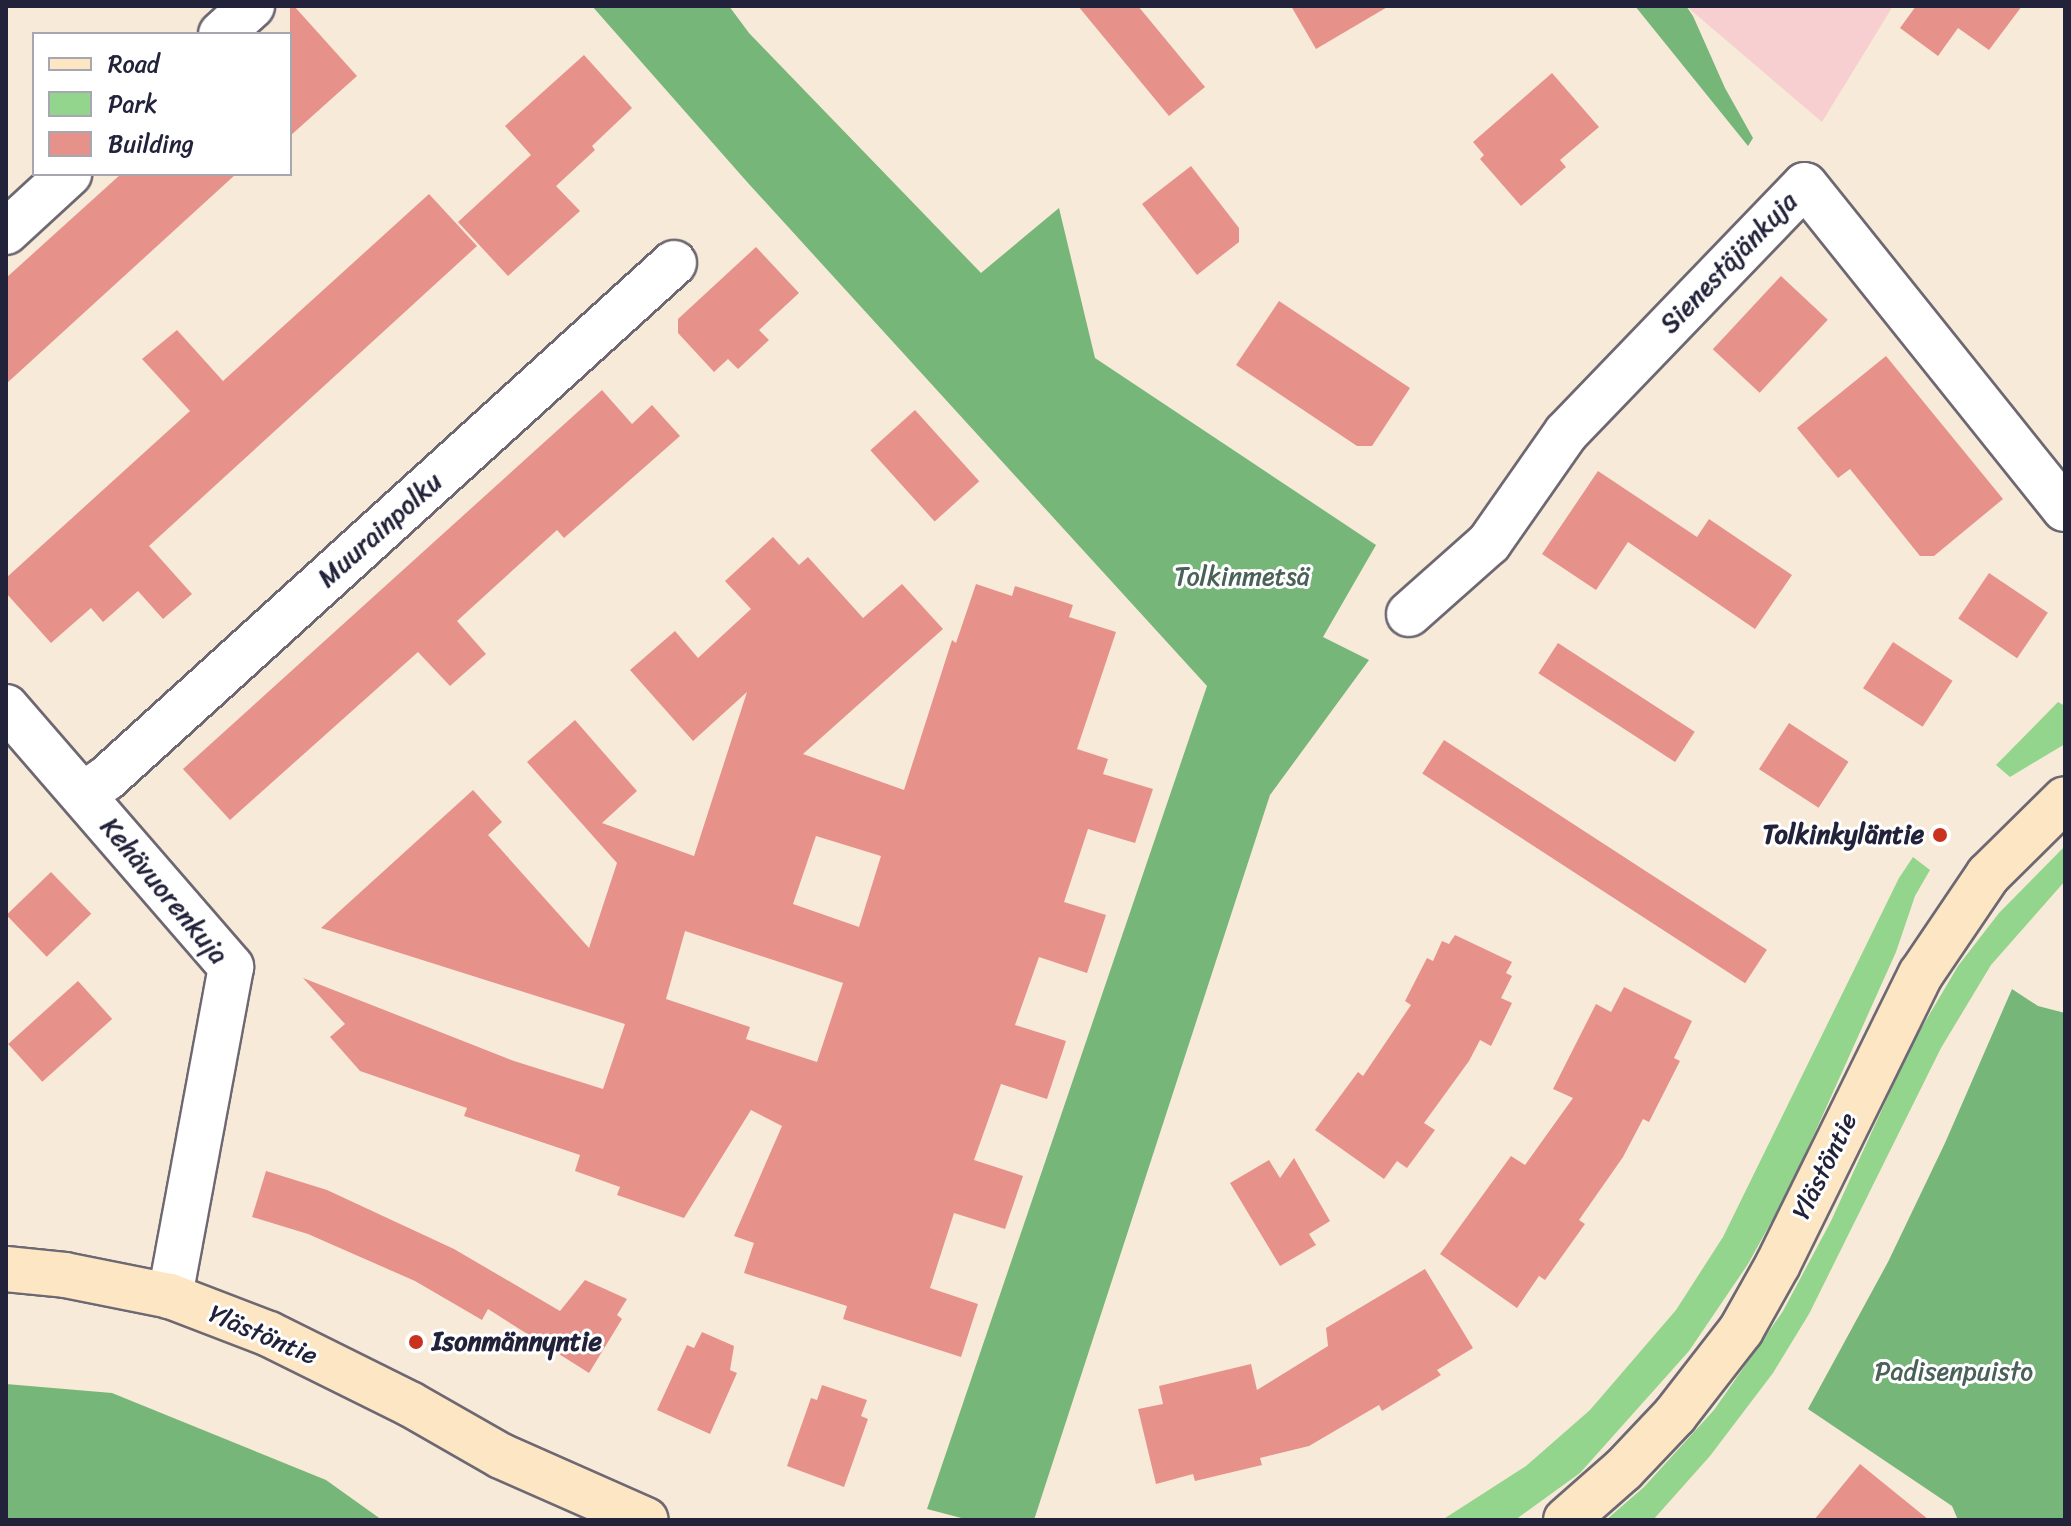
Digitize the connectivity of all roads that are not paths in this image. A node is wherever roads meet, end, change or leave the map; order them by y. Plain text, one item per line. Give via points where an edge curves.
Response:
1 (252, 6) edge
2 (223, 32) edge
3 (67, 176) edge
4 (6, 232) edge
5 (674, 263) dead end
6 (2065, 509) edge
7 (1409, 614) dead end
8 (6, 707) edge
9 (84, 794) junction
10 (2065, 799) edge
11 (6, 1269) edge
12 (170, 1296) junction
13 (501, 1456) junction
14 (567, 1520) edge
15 (646, 1520) edge
16 (1566, 1520) edge

1 - 2 street
3 - 4 street
5 - 9 street, Muurainpolku
6 - 7 street, Sienestäjänkuja via 1805,185 1566,433 1489,543
8 - 9 street, Kehävuorenkuja
9 - 12 street, Kehävuorenkuja via 231,967
10 - 16 main road, Ylästöntie via 1988,875 1921,974 1741,1330 1675,1415
11 - 12 main road, Ylästöntie
12 - 13 main road, Ylästöntie via 269,1334
13 - 14 main road, Ylästöntie
13 - 15 main road, Ylästöntie

